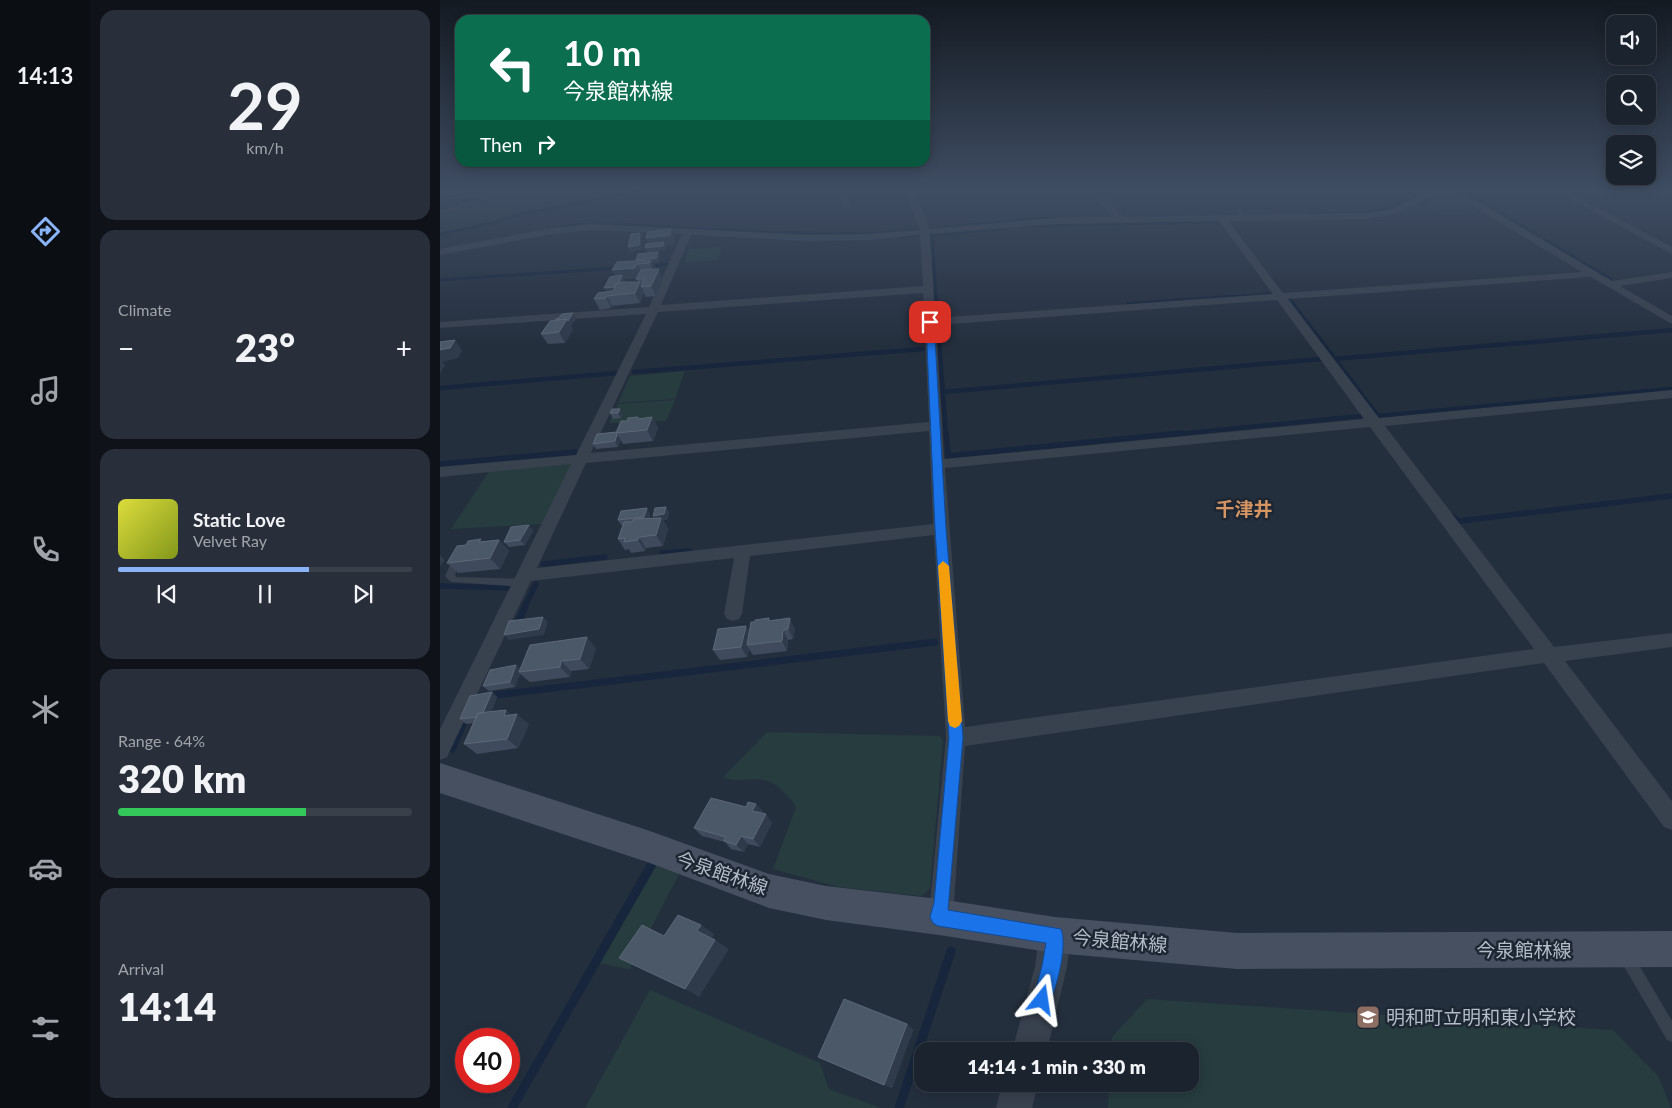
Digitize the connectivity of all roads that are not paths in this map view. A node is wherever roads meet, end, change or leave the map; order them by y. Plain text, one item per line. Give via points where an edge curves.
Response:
1 (502, 241) edge
2 (684, 241) edge
3 (926, 241) edge
4 (1238, 241) edge
5 (1538, 241) edge
6 (1652, 241) edge
7 (1672, 251) edge
8 (440, 252) edge
9 (1594, 274) junction
10 (1672, 275) edge
11 (1611, 284) junction
12 (928, 289) junction
13 (1280, 296) junction
14 (654, 310) junction
15 (930, 322) junction
16 (1672, 322) edge
17 (440, 325) edge
18 (1672, 394) edge
19 (1374, 422) junction
20 (935, 426) junction
21 (582, 459) junction
22 (937, 464) junction
23 (440, 472) edge
24 (941, 529) junction
25 (744, 551) junction
26 (467, 553) edge
27 (525, 579) junction
28 (733, 614) dead end
29 (1672, 640) edge
30 (1548, 655) junction
31 (956, 738) junction
32 (440, 750) edge
33 (440, 778) edge
34 (1672, 819) edge
35 (938, 917) junction
36 (1055, 936) junction
37 (1623, 949) junction
38 (1672, 949) edge
39 (1672, 1035) edge
40 (1031, 1042) edge
41 (1018, 1092) edge
42 (1014, 1108) edge

1 - 8 street
2 - 14 street
3 - 12 street
4 - 13 street
5 - 9 street
6 - 7 street
9 - 11 street
9 - 13 street
10 - 11 street
11 - 16 street
12 - 14 street
12 - 15 street
13 - 15 street
13 - 19 street
14 - 17 street
14 - 21 street
15 - 20 street
18 - 19 street
19 - 22 street
19 - 30 street
20 - 21 street
20 - 22 street
21 - 23 street
21 - 27 street
22 - 24 street
24 - 25 street
24 - 31 street
25 - 27 street
25 - 28 street
26 - 27 lane via 454,565 450,576 454,580
27 - 32 street
29 - 30 street
30 - 31 street
30 - 34 street
31 - 35 street via 942,903
33 - 35 main road, 今泉館林線 via 647,846 769,891 826,903
35 - 36 main road, 今泉館林線
36 - 37 main road, 今泉館林線 via 1237,951
36 - 40 street via 1051,966
37 - 38 main road, 今泉館林線
37 - 39 lane
41 - 42 street

